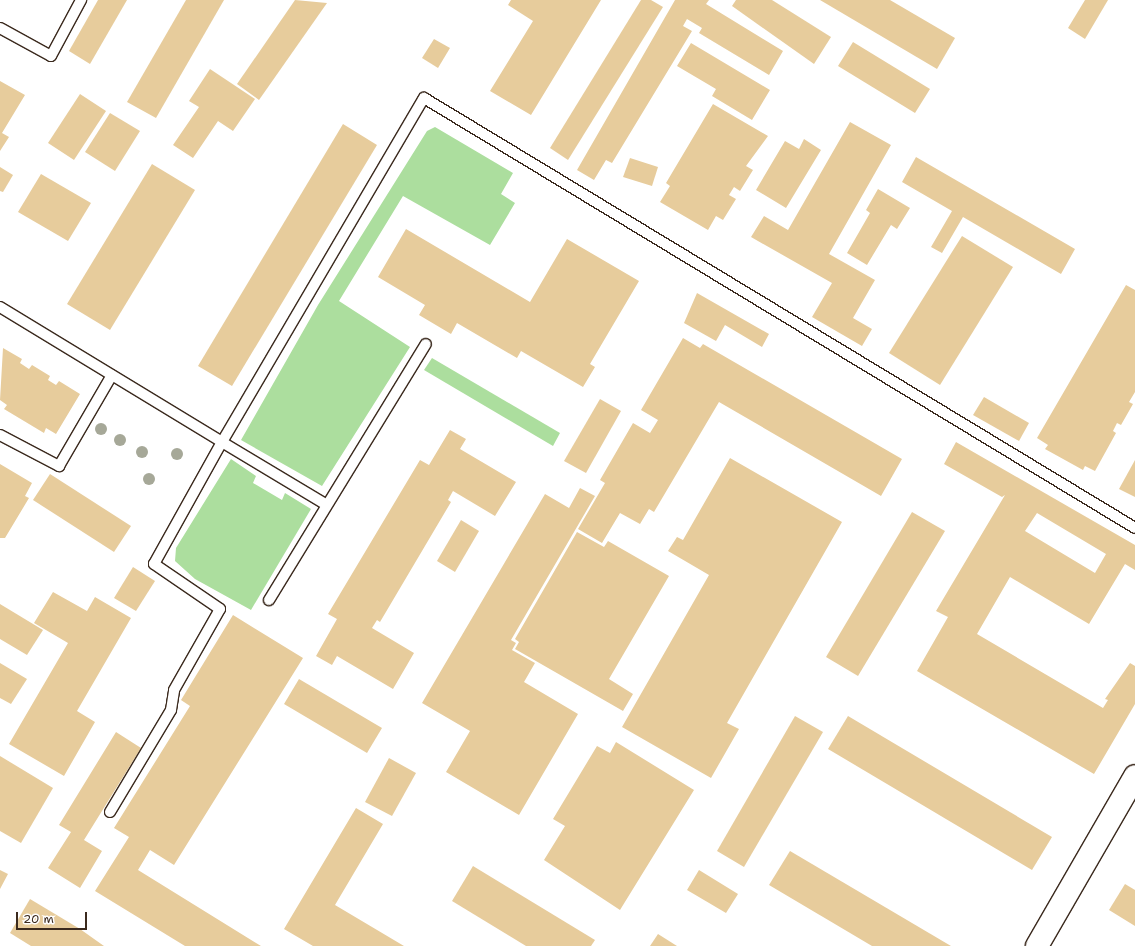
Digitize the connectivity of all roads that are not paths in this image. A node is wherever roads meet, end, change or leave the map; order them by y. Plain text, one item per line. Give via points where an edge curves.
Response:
1 (81, 0) edge
2 (0, 28) edge
3 (0, 307) edge
4 (426, 344) dead end
5 (112, 375) junction
6 (0, 435) edge
7 (222, 442) junction
8 (327, 505) junction
9 (1135, 528) edge
10 (269, 600) dead end
11 (1135, 776) edge
12 (110, 812) dead end
13 (1037, 946) edge

1 - 2 lane via 51,56
3 - 5 lane
4 - 8 lane
5 - 6 lane via 59,466
5 - 7 lane
7 - 8 lane
7 - 9 lane via 424,98
7 - 12 lane via 154,564 220,609 174,690 171,710
8 - 10 lane
11 - 13 street

